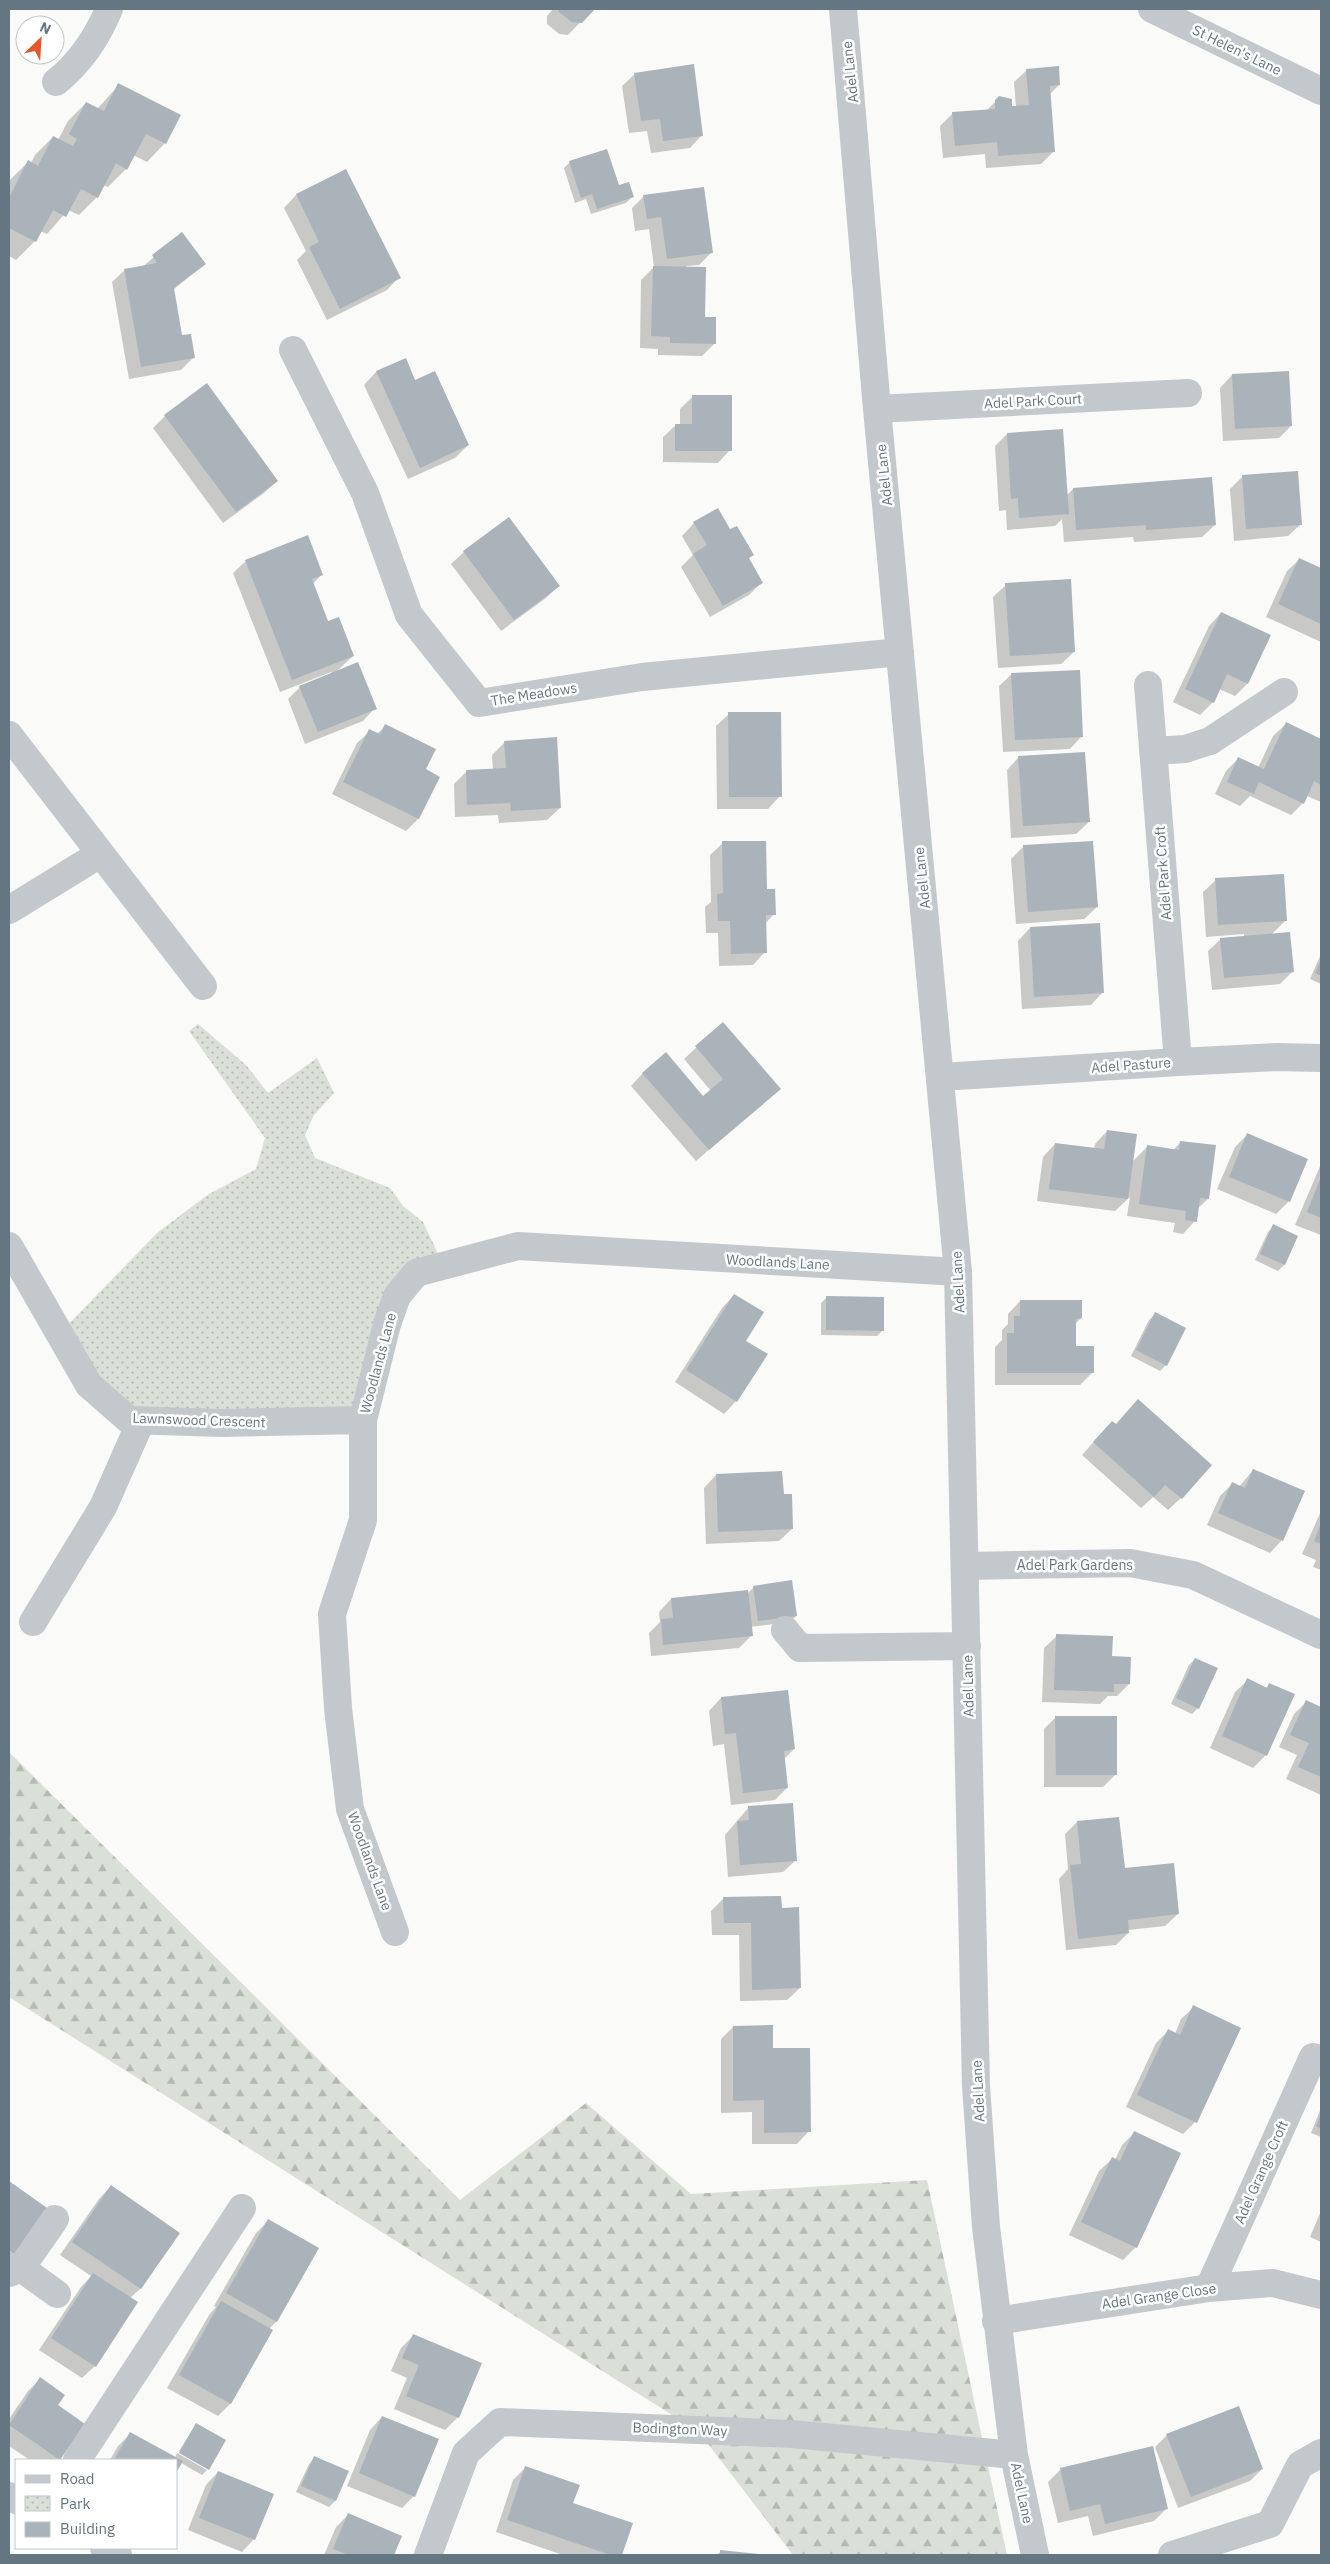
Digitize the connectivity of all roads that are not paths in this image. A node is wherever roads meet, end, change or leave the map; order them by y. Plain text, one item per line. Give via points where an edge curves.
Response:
1 (109, 9) edge
2 (843, 9) edge
3 (1152, 9) edge
4 (56, 82) dead end
5 (1321, 91) edge
6 (293, 350) dead end
7 (1188, 394) dead end
8 (878, 409) junction
9 (900, 652) junction
10 (1148, 685) dead end
11 (1284, 692) dead end
12 (9, 735) edge
13 (1154, 751) junction
14 (100, 854) junction
15 (9, 910) edge
16 (203, 986) dead end
17 (1321, 1058) edge
18 (1178, 1062) junction
19 (941, 1077) junction
20 (9, 1248) edge
21 (958, 1272) junction
22 (363, 1420) junction
23 (141, 1421) junction
24 (965, 1566) junction
25 (33, 1622) dead end
26 (785, 1630) dead end
27 (1321, 1635) edge
28 (967, 1646) junction
29 (395, 1932) dead end
30 (1313, 2057) dead end
31 (242, 2208) dead end
32 (55, 2219) dead end
33 (15, 2271) edge
34 (1209, 2288) junction
35 (57, 2294) dead end
36 (1321, 2295) edge
37 (996, 2321) junction
38 (1321, 2453) edge
39 (1014, 2455) junction
40 (78, 2459) edge
41 (106, 2549) edge
42 (118, 2555) edge
43 (428, 2555) edge
44 (1035, 2555) edge
45 (1172, 2555) edge

1 - 4 street via 76,66
2 - 8 street, Adel Lane
3 - 5 street, St Helen's Lane
6 - 9 street, The Meadows via 365,494 409,615 479,703 642,677
7 - 8 street, Adel Park Court
8 - 9 street, Adel Lane
9 - 19 street, Adel Lane
10 - 13 street, Adel Park Croft
11 - 13 street via 1210,741 1185,749
12 - 14 street
13 - 18 street, Adel Park Croft
14 - 15 street
14 - 16 street
17 - 18 street, Adel Pasture
18 - 19 street, Adel Pasture
19 - 21 street, Adel Lane
20 - 23 street, Lawnswood Crescent via 89,1386 129,1420
21 - 22 street, Woodlands Lane via 518,1246 416,1273 397,1296
21 - 24 street, Adel Lane
22 - 23 street, Lawnswood Crescent
22 - 29 street, Woodlands Lane via 362,1520 332,1614 338,1708 350,1809
23 - 25 street via 103,1507
24 - 27 street, Adel Park Gardens via 1130,1563 1194,1576
24 - 28 street, Adel Lane
26 - 28 street via 800,1648
28 - 37 street, Adel Lane via 976,2086
30 - 34 street, Adel Grange Croft
31 - 40 street
32 - 33 street
33 - 35 street
34 - 36 street, Adel Grange Close via 1273,2283
34 - 37 street, Adel Grange Close
37 - 39 street, Adel Lane
38 - 45 street via 1300,2465 1270,2524
39 - 43 street, Bodington Way via 792,2434 500,2422 466,2453
39 - 44 street, Adel Lane
41 - 42 street

